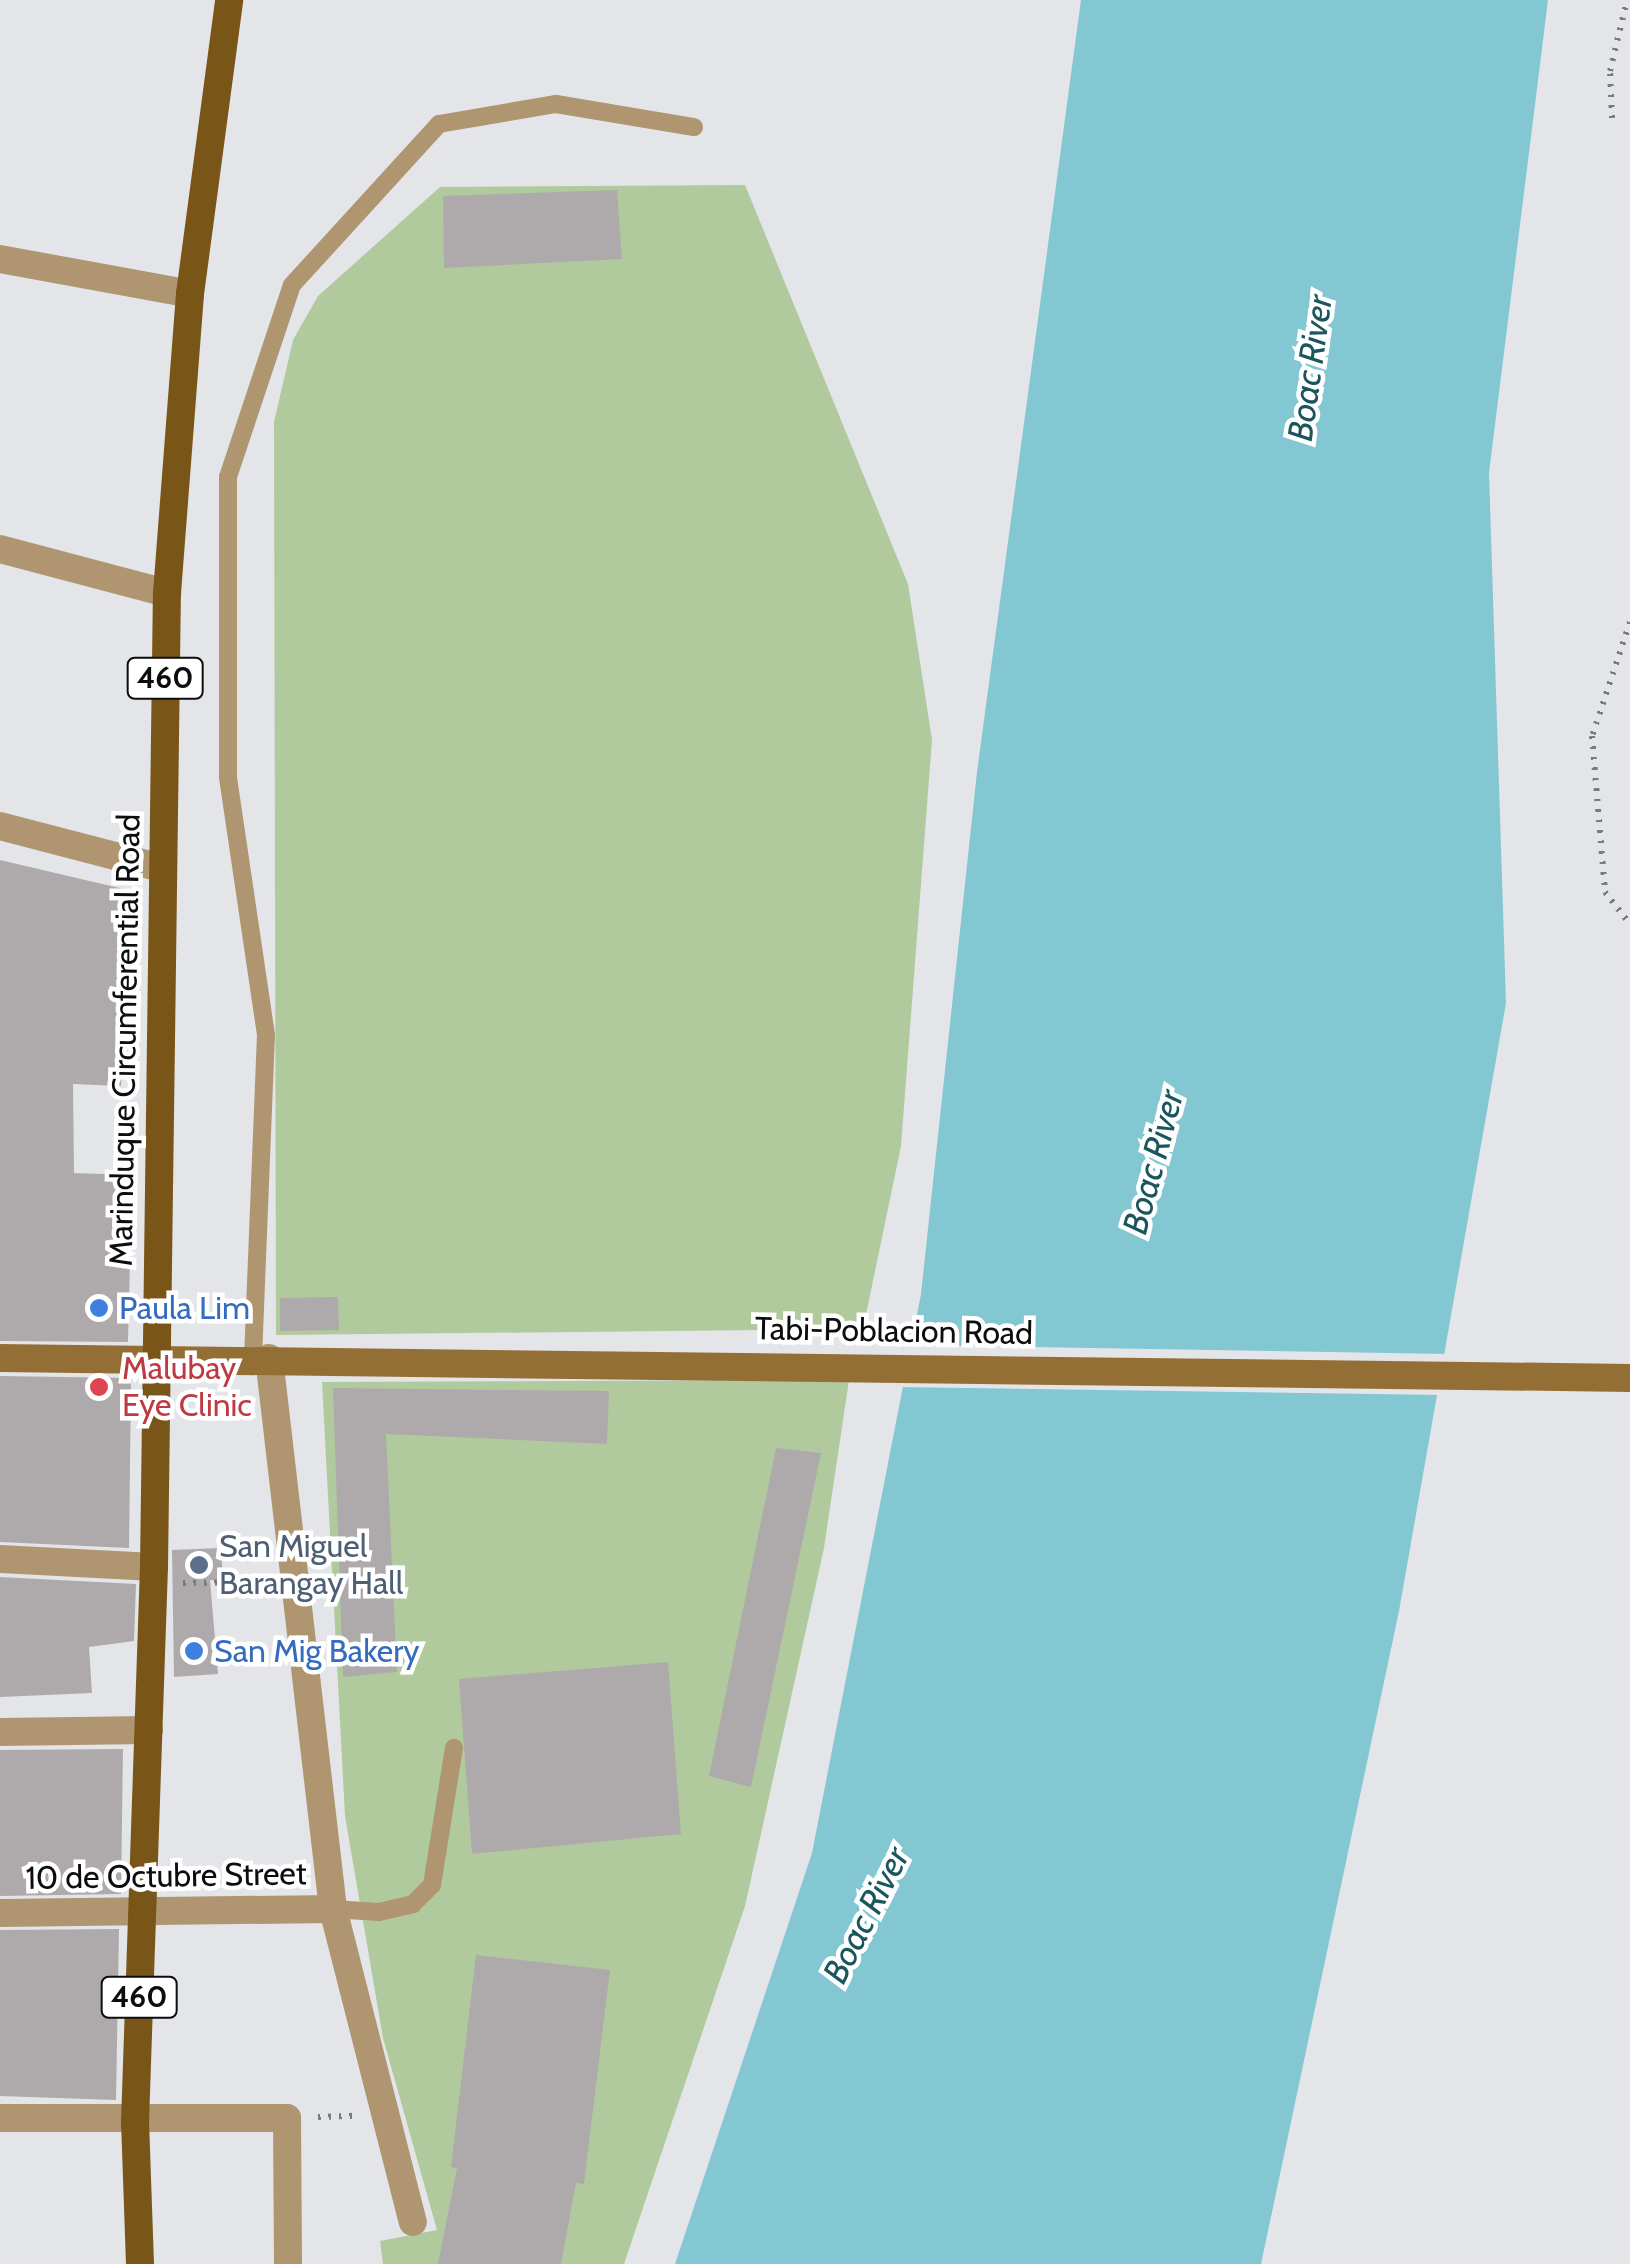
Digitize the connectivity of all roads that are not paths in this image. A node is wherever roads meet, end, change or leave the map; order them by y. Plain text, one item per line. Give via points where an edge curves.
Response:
1 (229, 0) edge
2 (694, 127) dead end
3 (0, 259) edge
4 (190, 294) junction
5 (0, 548) edge
6 (167, 593) junction
7 (0, 826) edge
8 (162, 868) junction
9 (0, 1358) edge
10 (156, 1358) junction
11 (261, 1358) junction
12 (1630, 1378) edge
13 (0, 1559) edge
14 (161, 1575) junction
15 (150, 1730) junction
16 (0, 1732) edge
17 (454, 1748) dead end
18 (333, 1909) junction
19 (0, 1912) edge
20 (143, 1914) junction
21 (0, 2118) edge
22 (135, 2122) junction
23 (413, 2222) dead end
24 (140, 2264) edge
25 (288, 2264) edge

1 - 4 main road, Marinduque Circumferential Road / 460
2 - 11 lane via 556,104 438,124 292,285 228,478 228,778 266,1035
3 - 4 street
4 - 6 main road, Marinduque Circumferential Road / 460
5 - 6 street
6 - 8 main road, Marinduque Circumferential Road / 460
7 - 8 street
8 - 10 main road, Marinduque Circumferential Road / 460
9 - 10 main road, Tabi-Poblacion Road
10 - 11 main road, Tabi-Poblacion Road
10 - 14 main road, Marinduque Circumferential Road / 460
11 - 12 main road, Tabi-Poblacion Road
11 - 18 street via 296,1582
13 - 14 street
14 - 15 main road, Marinduque Circumferential Road / 460
15 - 16 street
15 - 20 main road, Marinduque Circumferential Road / 460
17 - 18 lane via 432,1886 413,1904 379,1912
18 - 20 street, 10 de Octubre Street
18 - 23 street
19 - 20 street, 10 de Octubre Street
20 - 22 main road, Marinduque Circumferential Road / 460
21 - 22 street
22 - 24 main road, Marinduque Circumferential Road / 460
22 - 25 street via 287,2118

